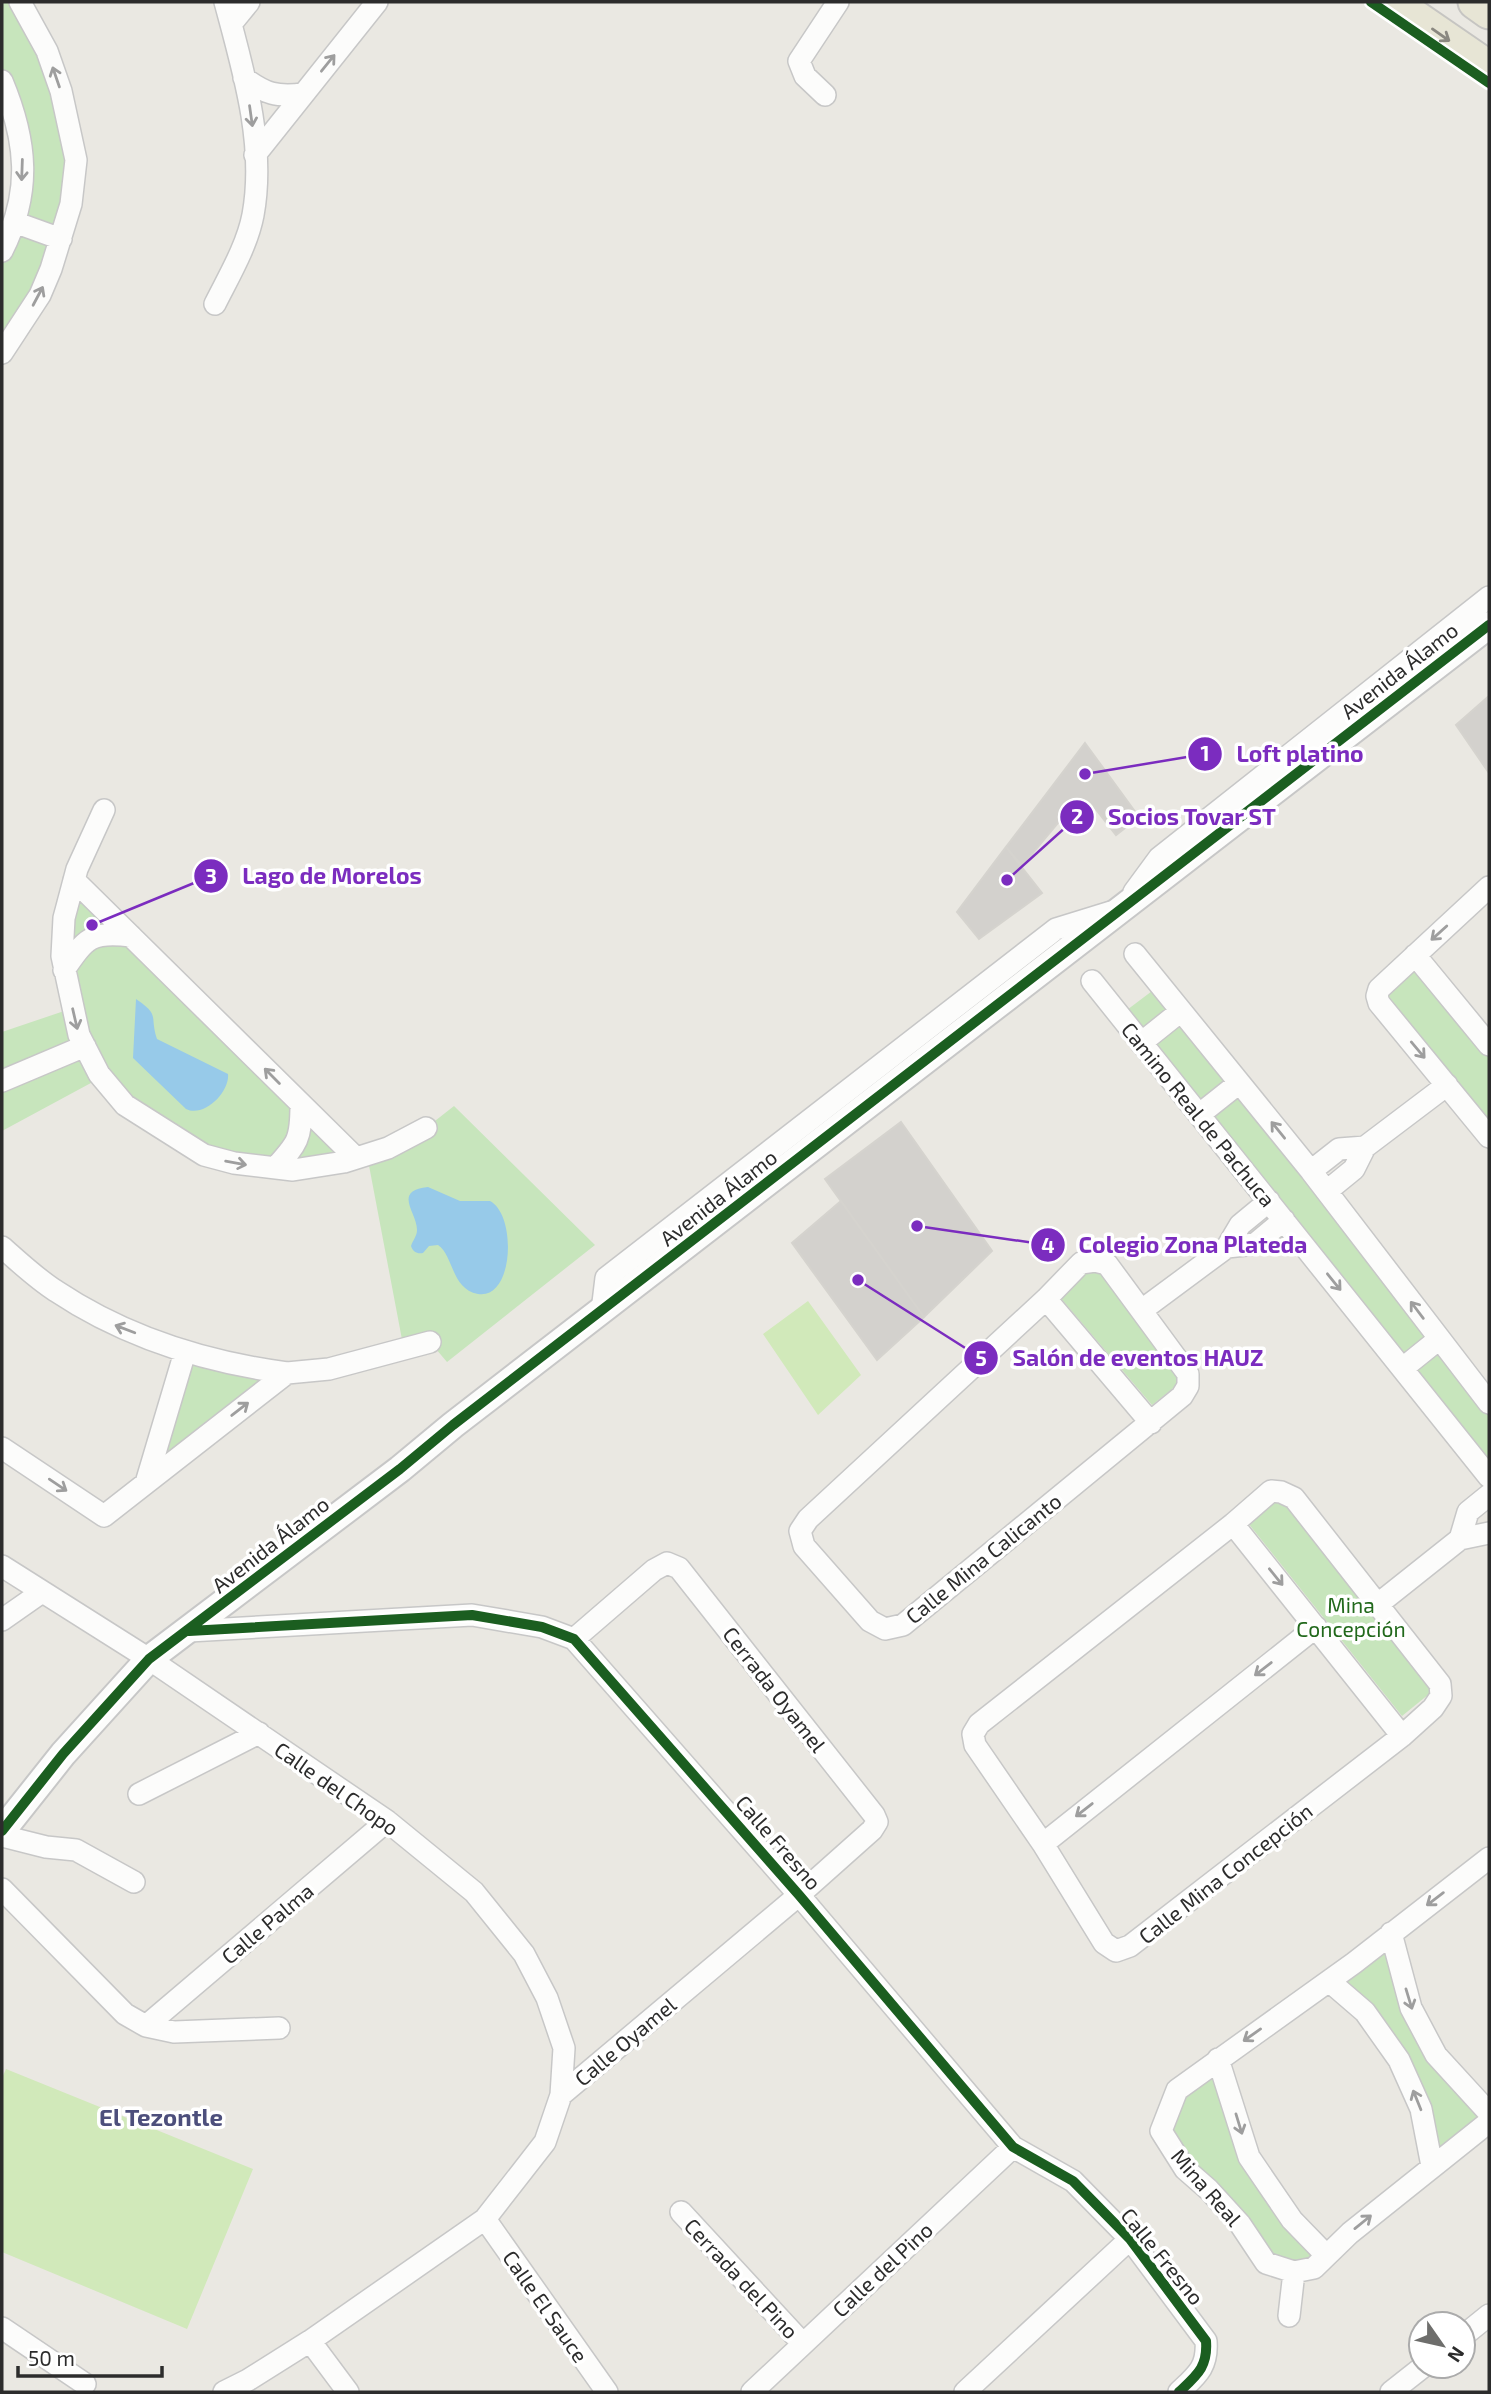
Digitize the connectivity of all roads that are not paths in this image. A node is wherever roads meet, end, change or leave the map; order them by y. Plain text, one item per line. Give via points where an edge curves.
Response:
1 (20, 2) edge
2 (225, 2) edge
3 (249, 2) edge
4 (377, 2) edge
5 (838, 2) edge
6 (1393, 2) edge
7 (231, 24) junction
8 (1489, 68) edge
9 (244, 78) junction
10 (2, 81) edge
11 (303, 94) junction
12 (825, 95) dead end
13 (255, 155) junction
14 (13, 222) junction
15 (61, 239) junction
16 (2, 251) edge
17 (215, 304) dead end
18 (2, 354) edge
19 (1489, 597) edge
20 (1489, 625) edge
21 (104, 810) dead end
22 (74, 880) junction
23 (1489, 887) edge
24 (1121, 909) junction
25 (131, 936) junction
26 (1135, 954) dead end
27 (1415, 955) junction
28 (64, 970) junction
29 (1092, 981) dead end
30 (1181, 1011) junction
31 (1141, 1043) junction
32 (1489, 1045) edge
33 (85, 1046) junction
34 (2, 1082) edge
35 (1239, 1083) junction
36 (1447, 1084) junction
37 (302, 1105) junction
38 (1199, 1114) junction
39 (426, 1128) dead end
40 (1489, 1137) edge
41 (1365, 1147) junction
42 (356, 1158) junction
43 (275, 1168) junction
44 (1311, 1171) junction
45 (1326, 1191) junction
46 (1269, 1201) junction
47 (1284, 1220) junction
48 (2, 1247) edge
49 (1227, 1247) junction
50 (1046, 1299) junction
51 (1142, 1310) junction
52 (1439, 1339) junction
53 (430, 1342) dead end
54 (185, 1352) junction
55 (1403, 1368) junction
56 (287, 1373) junction
57 (1489, 1403) edge
58 (1150, 1423) junction
59 (2, 1448) edge
60 (1489, 1477) edge
61 (145, 1483) junction
62 (1489, 1495) edge
63 (1233, 1524) junction
64 (1489, 1533) edge
65 (1460, 1539) junction
66 (2, 1566) edge
67 (42, 1592) junction
68 (1377, 1605) junction
69 (2, 1620) edge
70 (1316, 1627) junction
71 (189, 1630) junction
72 (574, 1639) junction
73 (149, 1659) junction
74 (258, 1733) junction
75 (1402, 1736) junction
76 (139, 1794) dead end
77 (387, 1821) junction
78 (877, 1822) joint
79 (2, 1834) edge
80 (1043, 1843) junction
81 (1489, 1858) edge
82 (134, 1882) dead end
83 (2, 1889) edge
84 (799, 1895) junction
85 (1391, 1933) junction
86 (1329, 1981) junction
87 (146, 2026) junction
88 (279, 2028) dead end
89 (1218, 2059) junction
90 (561, 2095) junction
91 (1489, 2113) edge
92 (1489, 2122) edge
93 (1013, 2147) junction
94 (1432, 2166) junction
95 (681, 2212) dead end
96 (485, 2219) junction
97 (1130, 2239) junction
98 (1326, 2255) junction
99 (1294, 2272) junction
100 (1289, 2316) dead end
101 (2, 2328) edge
102 (310, 2341) junction
103 (803, 2344) junction
104 (1407, 2379) edge
105 (85, 2384) dead end
106 (224, 2392) edge
107 (348, 2392) edge
108 (607, 2392) edge
109 (752, 2392) edge
110 (965, 2392) edge
111 (1179, 2392) edge
112 (1391, 2392) edge

15 -> 1 street via 71,204 75,150 47,51
2 - 7 street
3 - 7 street
11 -> 4 street
5 - 12 street via 799,61 805,76
6 -> 8 main road
7 - 9 street
9 - 11 street via 264,92
9 -> 13 street
10 -> 14 street via 23,146 21,190
11 - 13 street
13 - 17 street via 253,216
14 - 15 street
14 - 16 street
18 -> 15 street via 40,295
19 - 24 street via 1159,858
20 - 24 street, Avenida Álamo
21 - 22 street
22 - 25 street
22 - 28 street via 64,918
23 -> 27 street
24 - 71 street, Avenida Álamo
25 - 28 street via 106,933 90,939
37 -> 25 street
26 - 30 street
27 - 32 street
27 -> 36 street via 1379,989 1379,1003
28 -> 33 street
29 - 31 street, Camino Real de Pachuca
30 - 31 street
30 - 35 street
31 - 38 street, Camino Real de Pachuca
33 - 34 street
33 -> 43 street via 99,1074 125,1104 173,1137 204,1155
35 - 38 street
44 -> 35 street
36 - 40 street
36 - 41 street
37 - 42 street
37 - 43 street via 300,1136
38 - 46 street, Camino Real de Pachuca
39 - 42 street
41 - 44 street via 1339,1149
41 - 45 street via 1354,1169
42 - 43 street via 293,1171
44 - 45 street
52 -> 45 street
46 - 47 street, Camino Real de Pachuca
46 - 49 street via 1240,1225
47 - 49 street via 1255,1244
47 -> 55 street, Camino Real de Pachuca
54 -> 48 street via 105,1320 55,1291
49 - 51 street
50 - 51 street, Calle Mina Calicanto via 1081,1263 1096,1261 1107,1264
50 - 58 street
50 - 58 street, Calle Mina Calicanto via 808,1519 800,1531 804,1546 870,1621 886,1629 903,1625
51 - 58 street, Calle Mina Calicanto via 1188,1374 1182,1396
52 - 55 street
52 - 57 street
53 - 56 street via 329,1369
54 - 56 street
54 - 61 street
55 - 60 street, Camino Real de Pachuca
61 -> 56 street
59 -> 61 street via 104,1516
62 - 65 street via 1468,1512
63 - 68 street, Calle Mina Concepción via 1271,1491 1294,1498
63 -> 70 street
63 - 80 street, Calle Mina Concepción via 972,1734
64 - 65 street
65 - 68 street
66 - 67 street, Calle del Chopo
67 - 69 street
67 - 73 street, Calle del Chopo
68 - 75 street, Calle Mina Concepción via 1440,1684 1441,1696 1433,1708
70 - 75 street
70 -> 80 street
71 - 72 street, Calle Fresno via 472,1615 542,1627
71 - 73 street, Avenida Álamo
72 - 78 street, Cerrada Oyamel via 654,1570 667,1563 680,1568
72 - 84 street, Calle Fresno
73 - 74 street, Calle del Chopo
73 - 79 street, Avenida Álamo via 62,1754
74 - 76 street
74 - 77 street, Calle del Chopo
75 - 80 street, Calle Mina Concepción via 1129,1946 1116,1951 1104,1943
77 - 87 street, Calle Palma
77 - 90 street, Calle del Chopo via 474,1892 524,1954 547,1998 564,2048
78 - 84 street, Calle Oyamel
79 - 82 street via 76,1850
81 -> 85 street, Mina Real
83 - 87 street via 125,2014
84 - 90 street, Calle Oyamel
84 - 93 street, Calle Fresno
85 - 86 street, Mina Real
85 -> 91 street via 1411,2008 1436,2056
86 -> 89 street, Mina Real
94 -> 86 street via 1421,2109 1399,2060 1365,2012
87 - 88 street via 174,2032
89 -> 98 street via 1249,2157 1292,2220
89 - 99 street, Mina Real via 1177,2090 1161,2131 1185,2169 1240,2224 1266,2263
90 - 96 street, Calle Oyamel via 545,2142
92 - 94 street
93 - 97 street, Calle Fresno via 1073,2182
93 - 103 street, Calle del Pino
98 -> 94 street
95 - 103 street, Cerrada del Pino
96 - 102 street, Calle Oyamel
96 - 108 street, Calle El Sauce
97 - 110 street
97 - 111 street, Calle Fresno via 1206,2341 1207,2357 1199,2373
98 - 99 street via 1314,2268
99 - 100 street
101 - 105 street
102 - 106 street, Calle Oyamel
102 - 107 street
103 - 109 street, Calle del Pino
104 - 112 street

